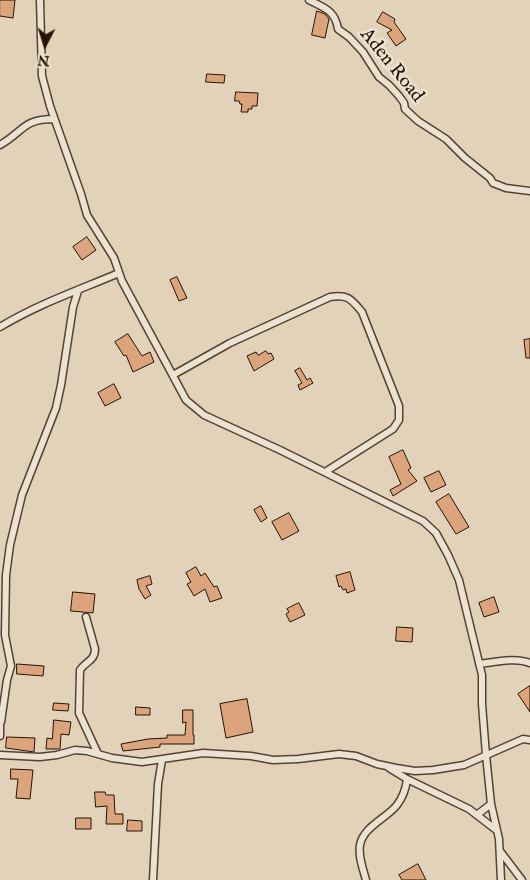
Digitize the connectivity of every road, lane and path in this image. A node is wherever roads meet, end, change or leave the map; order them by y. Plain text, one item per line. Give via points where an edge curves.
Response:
1 (40, 0) edge
2 (309, 0) edge
3 (54, 119) junction
4 (0, 145) edge
5 (530, 191) edge
6 (120, 273) junction
7 (78, 291) junction
8 (0, 326) edge
9 (172, 375) junction
10 (325, 472) junction
11 (86, 617) dead end
12 (5, 635) junction
13 (0, 641) edge
14 (479, 664) junction
15 (530, 664) edge
16 (0, 721) edge
17 (530, 732) edge
18 (0, 736) edge
19 (526, 740) edge
20 (98, 754) junction
21 (486, 755) junction
22 (0, 756) edge
23 (162, 760) junction
24 (387, 766) junction
25 (407, 780) junction
26 (491, 804) junction
27 (478, 814) junction
28 (496, 828) junction
29 (500, 851) junction
30 (153, 880) edge
31 (366, 880) edge
32 (501, 880) edge
33 (522, 880) edge

1 - 3 street via 42,76
2 - 5 street, Aden Road via 330,11 338,29 363,52 380,77 400,96 411,115 446,139 493,183
3 - 4 street via 29,123
3 - 6 street via 87,215
6 - 7 street
6 - 9 street
7 - 8 street via 35,307
7 - 12 street via 56,408 15,519 6,575
9 - 10 street via 186,400 204,416
9 - 10 street via 230,343 330,297 341,295 352,299 362,312 399,406 399,420 393,429
10 - 14 street via 423,521 436,533 459,580
11 - 20 street via 95,654 80,670 79,714
12 - 13 street
12 - 16 street via 11,666
14 - 15 street via 525,661
14 - 21 street
16 - 18 street
17 - 19 street
19 - 21 street
20 - 22 street via 75,750 40,757
20 - 23 street via 142,762
21 - 24 street via 464,765 441,769
21 - 26 street
23 - 24 street via 203,753 273,760 339,754
23 - 30 street
24 - 25 street
25 - 27 street
25 - 31 street via 398,804 362,839 360,854
26 - 27 street
26 - 28 street
27 - 28 street
28 - 29 street
29 - 32 street
29 - 33 street

